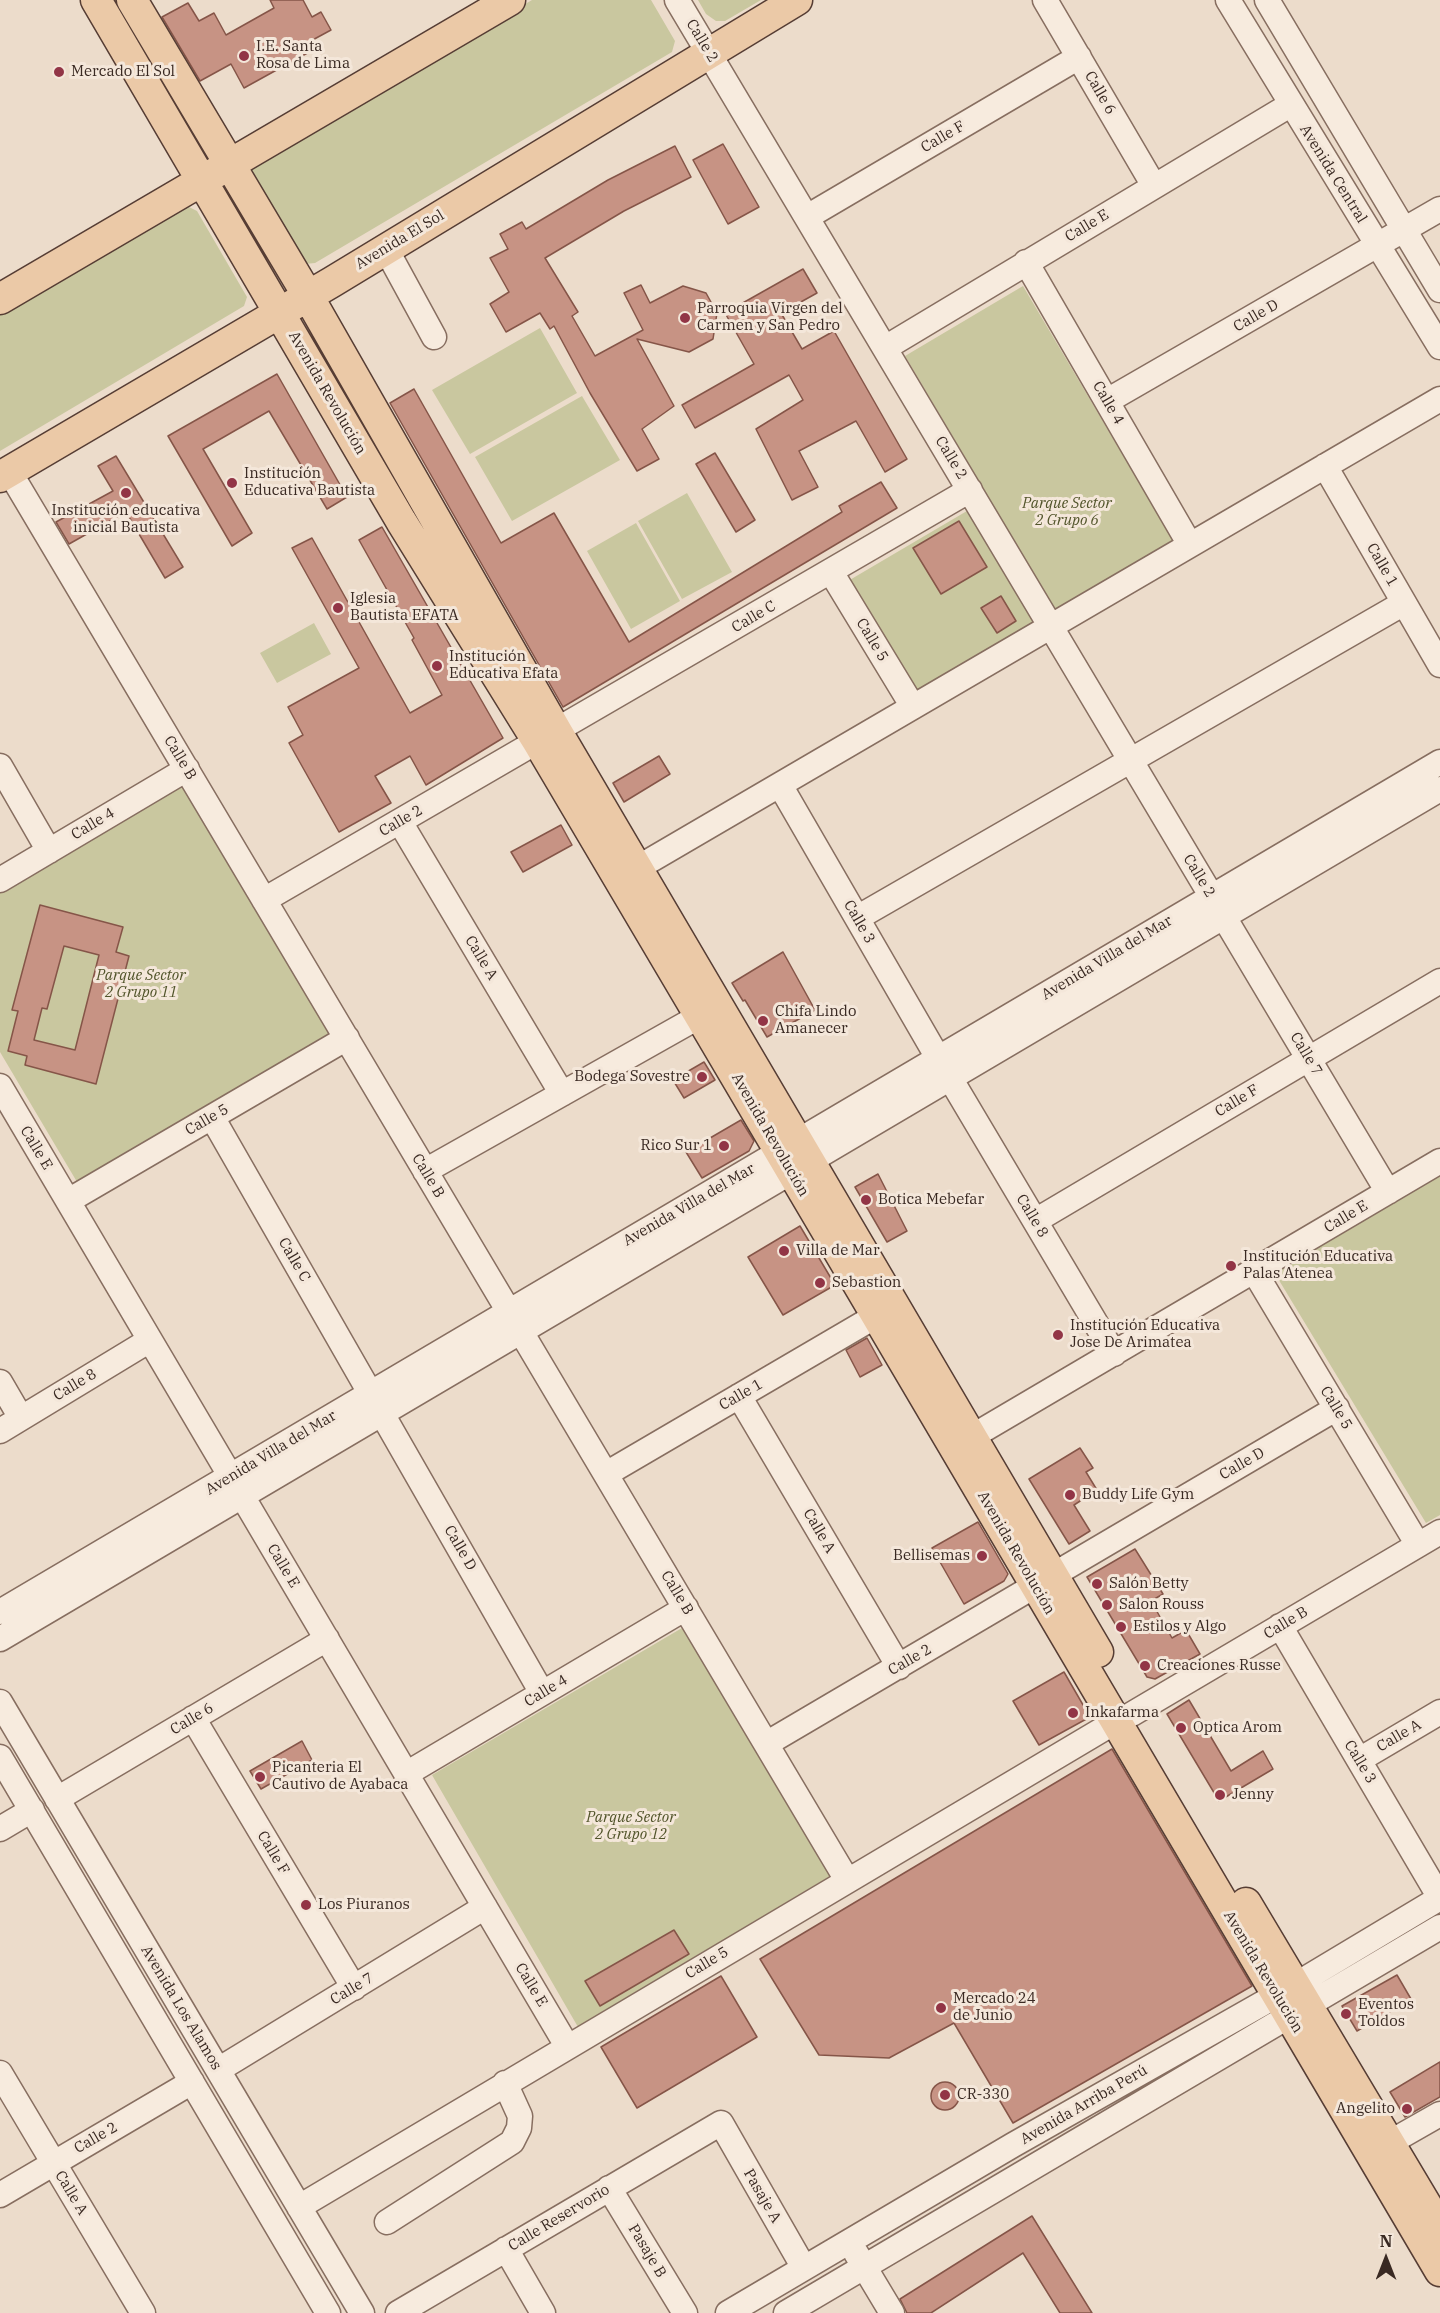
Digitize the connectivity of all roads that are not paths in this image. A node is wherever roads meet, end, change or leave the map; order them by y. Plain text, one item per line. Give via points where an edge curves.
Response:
1 (96, 0) edge
2 (132, 0) edge
3 (510, 0) edge
4 (677, 0) edge
5 (797, 0) edge
6 (1045, 0) edge
7 (1228, 0) edge
8 (1267, 0) edge
9 (709, 53) junction
10 (1080, 57) junction
11 (1290, 105) junction
12 (229, 164) junction
13 (203, 180) junction
14 (1154, 186) junction
15 (1440, 209) edge
16 (807, 217) junction
17 (1404, 231) junction
18 (1377, 246) junction
19 (386, 249) junction
20 (1026, 262) junction
21 (1440, 290) edge
22 (308, 296) junction
23 (0, 299) edge
24 (280, 312) junction
25 (434, 337) dead end
26 (1440, 347) edge
27 (885, 348) junction
28 (1440, 399) edge
29 (1107, 401) junction
30 (1325, 466) junction
31 (5, 474) edge
32 (970, 490) junction
33 (1190, 545) junction
34 (831, 572) junction
35 (1404, 603) junction
36 (1051, 626) junction
37 (1440, 665) edge
38 (913, 707) junction
39 (547, 737) junction
40 (1131, 761) junction
41 (1440, 762) edge
42 (0, 766) edge
43 (187, 769) junction
44 (780, 785) junction
45 (1440, 789) edge
46 (400, 822) junction
47 (48, 851) junction
48 (639, 867) junction
49 (0, 880) edge
50 (264, 900) junction
51 (1218, 906) junction
52 (857, 918) junction
53 (1440, 981) edge
54 (700, 1016) junction
55 (347, 1038) junction
56 (1309, 1059) junction
57 (944, 1068) junction
58 (0, 1086) edge
59 (562, 1094) junction
60 (212, 1117) junction
61 (795, 1156) junction
62 (1440, 1161) edge
63 (425, 1171) junction
64 (1388, 1192) junction
65 (68, 1201) junction
66 (1035, 1221) junction
67 (1254, 1271) junction
68 (876, 1316) junction
69 (515, 1321) junction
70 (150, 1340) junction
71 (1114, 1354) junction
72 (0, 1382) edge
73 (739, 1396) junction
74 (377, 1403) junction
75 (1336, 1408) junction
76 (21, 1418) junction
77 (0, 1431) edge
78 (973, 1436) junction
79 (606, 1474) junction
80 (237, 1487) junction
81 (1440, 1532) edge
82 (1418, 1545) junction
83 (1044, 1580) junction
84 (686, 1608) junction
85 (0, 1612) edge
86 (1280, 1626) junction
87 (0, 1639) edge
88 (327, 1639) junction
89 (899, 1667) junction
90 (542, 1693) junction
91 (0, 1702) edge
92 (1440, 1712) edge
93 (193, 1718) junction
94 (1124, 1718) junction
95 (766, 1744) junction
96 (0, 1757) edge
97 (1359, 1760) junction
98 (406, 1774) junction
99 (57, 1799) junction
100 (32, 1810) junction
101 (0, 1829) edge
102 (847, 1880) junction
103 (1440, 1898) edge
104 (485, 1907) junction
105 (1440, 1927) edge
106 (354, 1988) junction
107 (1292, 2000) junction
108 (567, 2046) junction
109 (218, 2070) junction
110 (0, 2073) edge
111 (192, 2082) junction
112 (505, 2083) junction
113 (1440, 2114) edge
114 (720, 2123) joint
115 (1389, 2143) junction
116 (54, 2163) junction
117 (609, 2188) junction
118 (0, 2195) edge
119 (299, 2207) junction
120 (387, 2222) dead end
121 (1440, 2228) edge
122 (850, 2241) junction
123 (506, 2249) junction
124 (864, 2267) junction
125 (804, 2268) junction
126 (1440, 2271) edge
127 (143, 2313) edge
128 (328, 2313) edge
129 (362, 2313) edge
130 (398, 2313) edge
131 (543, 2313) edge
132 (685, 2313) edge
133 (728, 2313) edge
134 (786, 2313) edge
135 (892, 2313) edge

1 - 13 main road, Avenida Revolución
2 - 12 main road, Avenida Revolución
3 - 12 main road
4 - 9 street, Calle 2
5 - 9 main road, Avenida El Sol
6 - 10 street, Calle 6
7 - 11 street, Avenida Central
8 - 17 street, Avenida Central
9 - 16 street, Calle 2
9 - 19 main road, Avenida El Sol
10 - 14 street, Calle 6
10 - 16 street, Calle F
11 - 14 street, Calle E
11 - 18 street, Avenida Central
12 - 13 main road
12 - 22 main road, Avenida Revolución
13 - 23 main road
13 - 24 main road, Avenida Revolución
14 - 20 street, Calle E
15 - 17 street
16 - 27 street, Calle 2
17 - 18 street, Calle D
17 - 21 street, Avenida Central
18 - 26 street, Avenida Central
18 - 29 street, Calle D
19 - 22 main road, Avenida El Sol
19 - 25 street
20 - 27 street, Calle E
20 - 29 street, Calle 4
22 - 24 main road, Avenida El Sol
22 - 39 main road, Avenida Revolución
24 - 31 main road, Avenida El Sol
24 - 39 main road, Avenida Revolución via 401,521
27 - 32 street, Calle 2
28 - 30 street
29 - 33 street, Calle 4
30 - 33 street
30 - 35 street, Calle 1
31 - 43 street, Calle B
32 - 34 street, Calle C
32 - 36 street, Calle 2
33 - 36 street
34 - 38 street, Calle 5
34 - 39 street, Calle C
35 - 37 street, Calle 1
35 - 40 street
36 - 38 street
36 - 40 street, Calle 2
38 - 44 street
39 - 46 street, Calle 2
39 - 48 main road, Avenida Revolución
39 - 54 main road, Avenida Revolución
40 - 51 street, Calle 2
40 - 52 street
41 - 51 street, Avenida Villa del Mar
42 - 47 street
43 - 47 street, Calle 4
43 - 50 street, Calle B
44 - 48 street
44 - 52 street, Calle 3
45 - 51 street, Avenida Villa del Mar
46 - 50 street, Calle 2
46 - 59 street, Calle A
47 - 49 street, Calle 4
48 - 61 main road, Avenida Revolución
50 - 55 street, Calle B
51 - 56 street, Calle 7
51 - 57 street, Avenida Villa del Mar
52 - 57 street, Calle 3
53 - 56 street, Calle F
54 - 59 street
54 - 61 main road, Avenida Revolución
55 - 60 street, Calle 5
55 - 63 street, Calle B
56 - 64 street, Calle 7
56 - 66 street, Calle F
57 - 61 street, Avenida Villa del Mar
57 - 66 street, Calle 8
58 - 65 street, Calle E
59 - 63 street
60 - 65 street, Calle 5
60 - 74 street, Calle C
61 - 68 main road, Avenida Revolución
61 - 69 street, Avenida Villa del Mar
61 - 78 main road, Avenida Revolución
62 - 64 street, Calle E
63 - 69 street, Calle B
64 - 67 street, Calle E
65 - 70 street, Calle E
66 - 71 street, Calle 8
67 - 71 street, Calle E
67 - 75 street, Calle 5
68 - 73 street, Calle 1
68 - 83 main road, Avenida Revolución
69 - 74 street, Avenida Villa del Mar
69 - 79 street, Calle B
70 - 76 street, Calle 8
70 - 80 street, Calle E
71 - 78 street, Calle E
72 - 76 street
73 - 79 street, Calle 1
73 - 89 street, Calle A
74 - 80 street, Avenida Villa del Mar
74 - 90 street, Calle D
75 - 82 street, Calle 5
75 - 83 street, Calle D
76 - 77 street, Calle 8
78 - 83 main road, Avenida Revolución
79 - 84 street, Calle B
80 - 85 street, Avenida Villa del Mar
80 - 87 street, Avenida Villa del Mar
80 - 88 street, Calle E
81 - 82 street, Calle B
82 - 86 street, Calle B
83 - 89 street, Calle 2
83 - 94 main road, Avenida Revolución
84 - 90 street, Calle 4
84 - 95 street, Calle B
86 - 94 street, Calle B
86 - 97 street, Calle 3
88 - 93 street, Calle 6
88 - 98 street, Calle E
89 - 95 street, Calle 2
90 - 98 street, Calle 4
91 - 99 street, Avenida Los Alamos
92 - 97 street, Calle A
93 - 99 street, Calle 6
93 - 106 street, Calle F
94 - 102 street, Calle 5
94 - 107 main road, Avenida Revolución
95 - 102 street, Calle B
96 - 100 street, Avenida Los Alamos
97 - 103 street, Calle 3
98 - 104 street, Calle E
99 - 109 street, Avenida Los Alamos
100 - 101 street
100 - 111 street, Avenida Los Alamos
102 - 108 street, Calle 5
103 - 107 street, Avenida Arriba Perú
104 - 106 street, Calle 7
104 - 108 street, Calle E
105 - 107 street, Avenida Arriba Perú
106 - 109 street, Calle 7
107 - 115 main road, Avenida Revolución
107 - 122 street, Avenida Arriba Perú
107 - 124 street, Avenida Arriba Perú
107 - 126 main road, Avenida Revolución
108 - 112 street, Calle 5
109 - 119 street, Avenida Los Alamos
110 - 116 street, Calle A
111 - 116 street, Calle 2
111 - 128 street, Avenida Los Alamos
112 - 119 street, Calle 5
112 - 120 street via 520,2116 512,2142
113 - 115 street
114 - 117 street, Calle Reservorio
114 - 125 street, Pasaje A
115 - 121 main road, Avenida Revolución
116 - 118 street, Calle 2
116 - 127 street, Calle A
117 - 123 street, Calle Reservorio
117 - 132 street, Pasaje B
119 - 129 street, Avenida Los Alamos
122 - 124 street
122 - 125 street, Avenida Arriba Perú
123 - 130 street, Calle Reservorio
123 - 131 street
124 - 134 street, Avenida Arriba Perú
124 - 135 street
125 - 133 street, Avenida Arriba Perú

